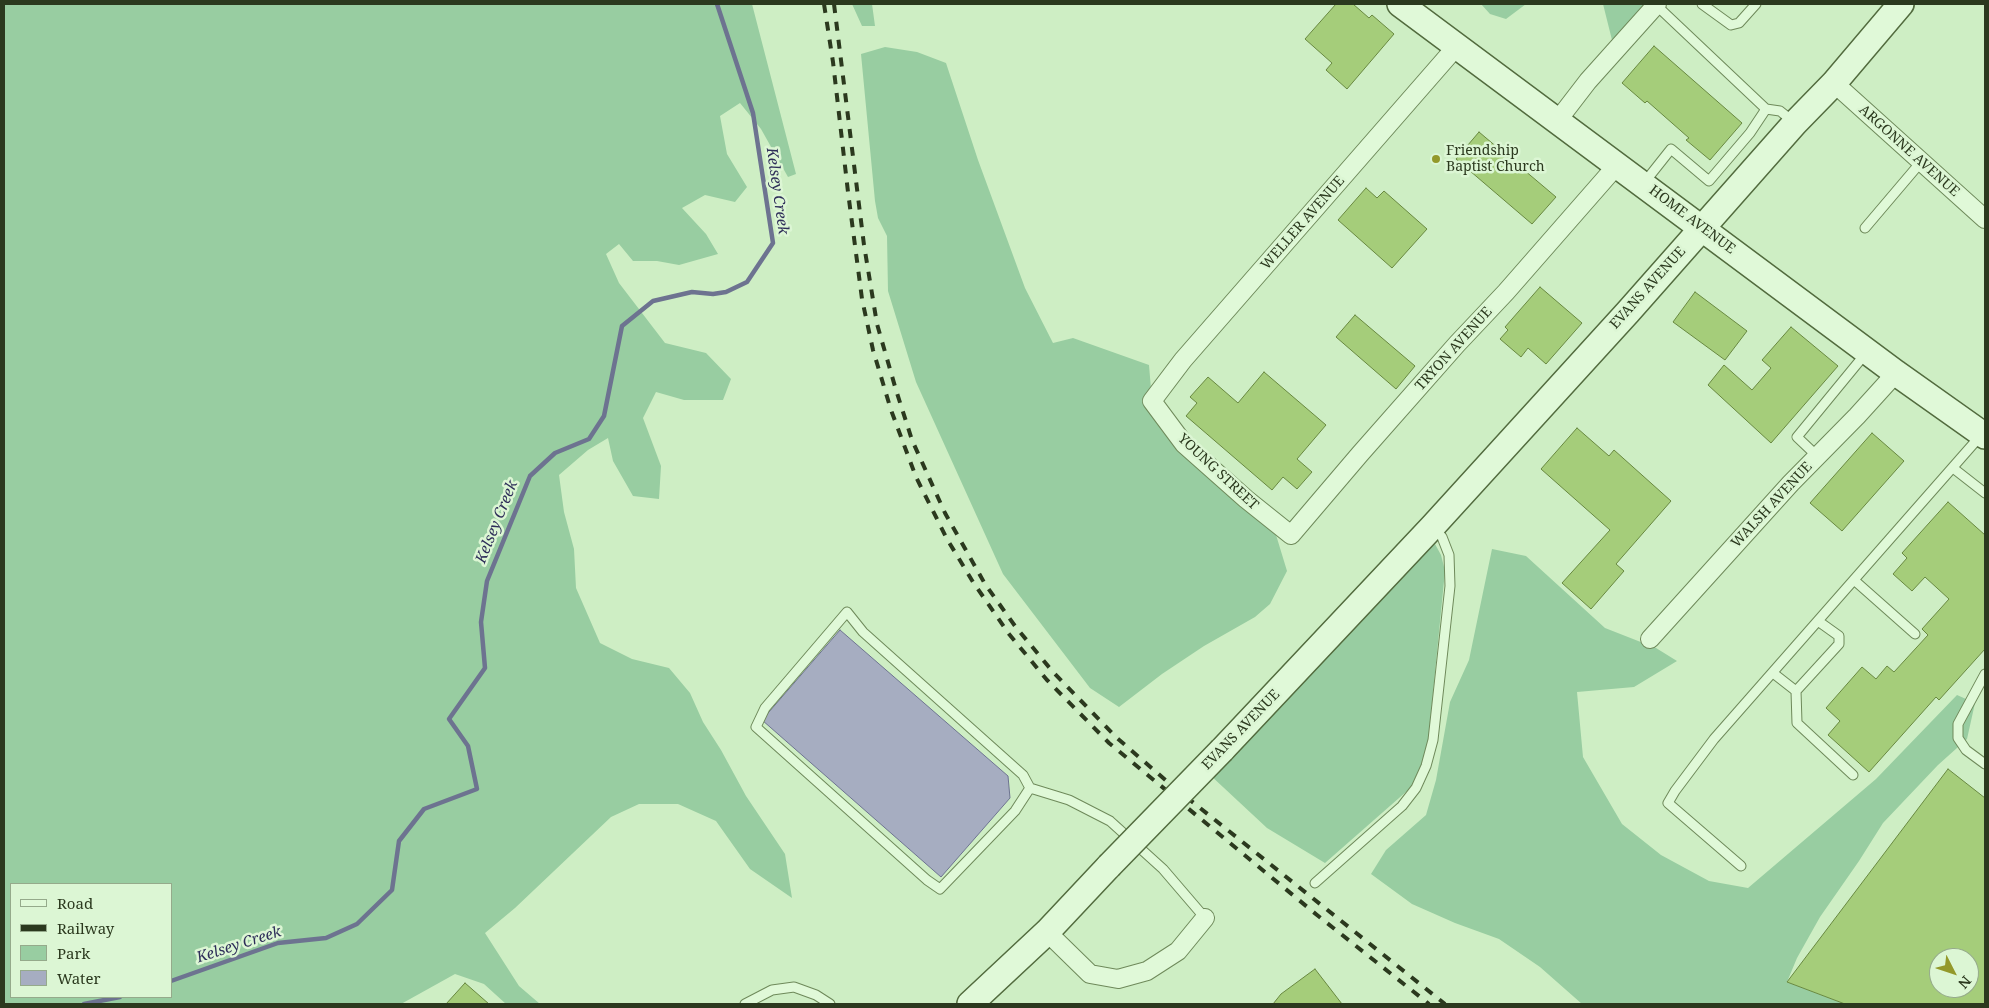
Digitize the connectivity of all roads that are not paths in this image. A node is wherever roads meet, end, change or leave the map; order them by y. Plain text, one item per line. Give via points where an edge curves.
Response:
1 (1400, 4) edge
2 (1702, 4) edge
3 (1756, 4) edge
4 (1902, 4) edge
5 (1656, 5) edge
6 (1456, 47) junction
7 (1834, 83) junction
8 (1766, 109) junction
9 (1558, 120) junction
10 (1795, 123) junction
11 (1921, 162) junction
12 (1618, 164) junction
13 (1644, 184) junction
14 (1985, 219) edge
15 (1702, 228) junction
16 (1865, 228) dead end
17 (1868, 351) junction
18 (1896, 373) junction
19 (1152, 401) joint
20 (1984, 435) edge
21 (1817, 456) junction
22 (1953, 468) junction
23 (1985, 492) edge
24 (1433, 526) junction
25 (1291, 535) joint
26 (1854, 580) junction
27 (1818, 621) junction
28 (1915, 634) dead end
29 (1650, 639) dead end
30 (1772, 672) junction
31 (1985, 674) edge
32 (1796, 691) junction
33 (1985, 764) edge
34 (1853, 775) dead end
35 (1030, 788) junction
36 (1741, 866) dead end
37 (1315, 883) dead end
38 (1205, 918) joint
39 (1047, 932) junction
40 (744, 1004) edge
41 (830, 1004) edge
42 (970, 1004) edge

1 - 6 street, HOME AVENUE
2 - 3 lane via 1731,25 1739,22
4 - 7 street, EVANS AVENUE
5 - 8 lane
5 - 9 street
6 - 9 street, HOME AVENUE
6 - 19 street, WELLER AVENUE via 1183,360
7 - 10 street, EVANS AVENUE
7 - 11 street, ARGONNE AVENUE
8 - 10 lane via 1780,110
8 - 13 lane via 1750,133 1708,181 1671,150
9 - 12 street, HOME AVENUE
10 - 15 street, EVANS AVENUE
11 - 14 street, ARGONNE AVENUE
11 - 16 lane
12 - 13 street, HOME AVENUE
12 - 25 street, TRYON AVENUE
13 - 15 street, HOME AVENUE
15 - 17 street, HOME AVENUE
15 - 24 street, EVANS AVENUE
17 - 18 street, HOME AVENUE
17 - 21 lane via 1797,437
18 - 20 street, HOME AVENUE
18 - 21 street, WALSH AVENUE
19 - 25 street, YOUNG STREET via 1184,444
20 - 22 lane
21 - 29 street, WALSH AVENUE
22 - 23 lane
22 - 26 lane
24 - 37 lane via 1450,555 1450,586 1433,740 1426,766 1416,788 1402,806
24 - 39 street, EVANS AVENUE, bridge
26 - 27 lane
26 - 28 lane
27 - 30 lane
27 - 32 lane via 1839,636 1839,644
30 - 32 lane
30 - 36 lane via 1714,739 1668,803
31 - 33 lane via 1958,724 1958,738 1966,750
32 - 34 lane via 1797,723
35 - 35 lane via 1023,775 863,632 847,612 765,708 756,726 940,889 1015,811
35 - 38 lane via 1069,800 1110,821 1163,869
38 - 39 street via 1178,952 1147,971 1118,979 1090,974
39 - 42 street, EVANS AVENUE
40 - 41 lane via 772,990 794,987

